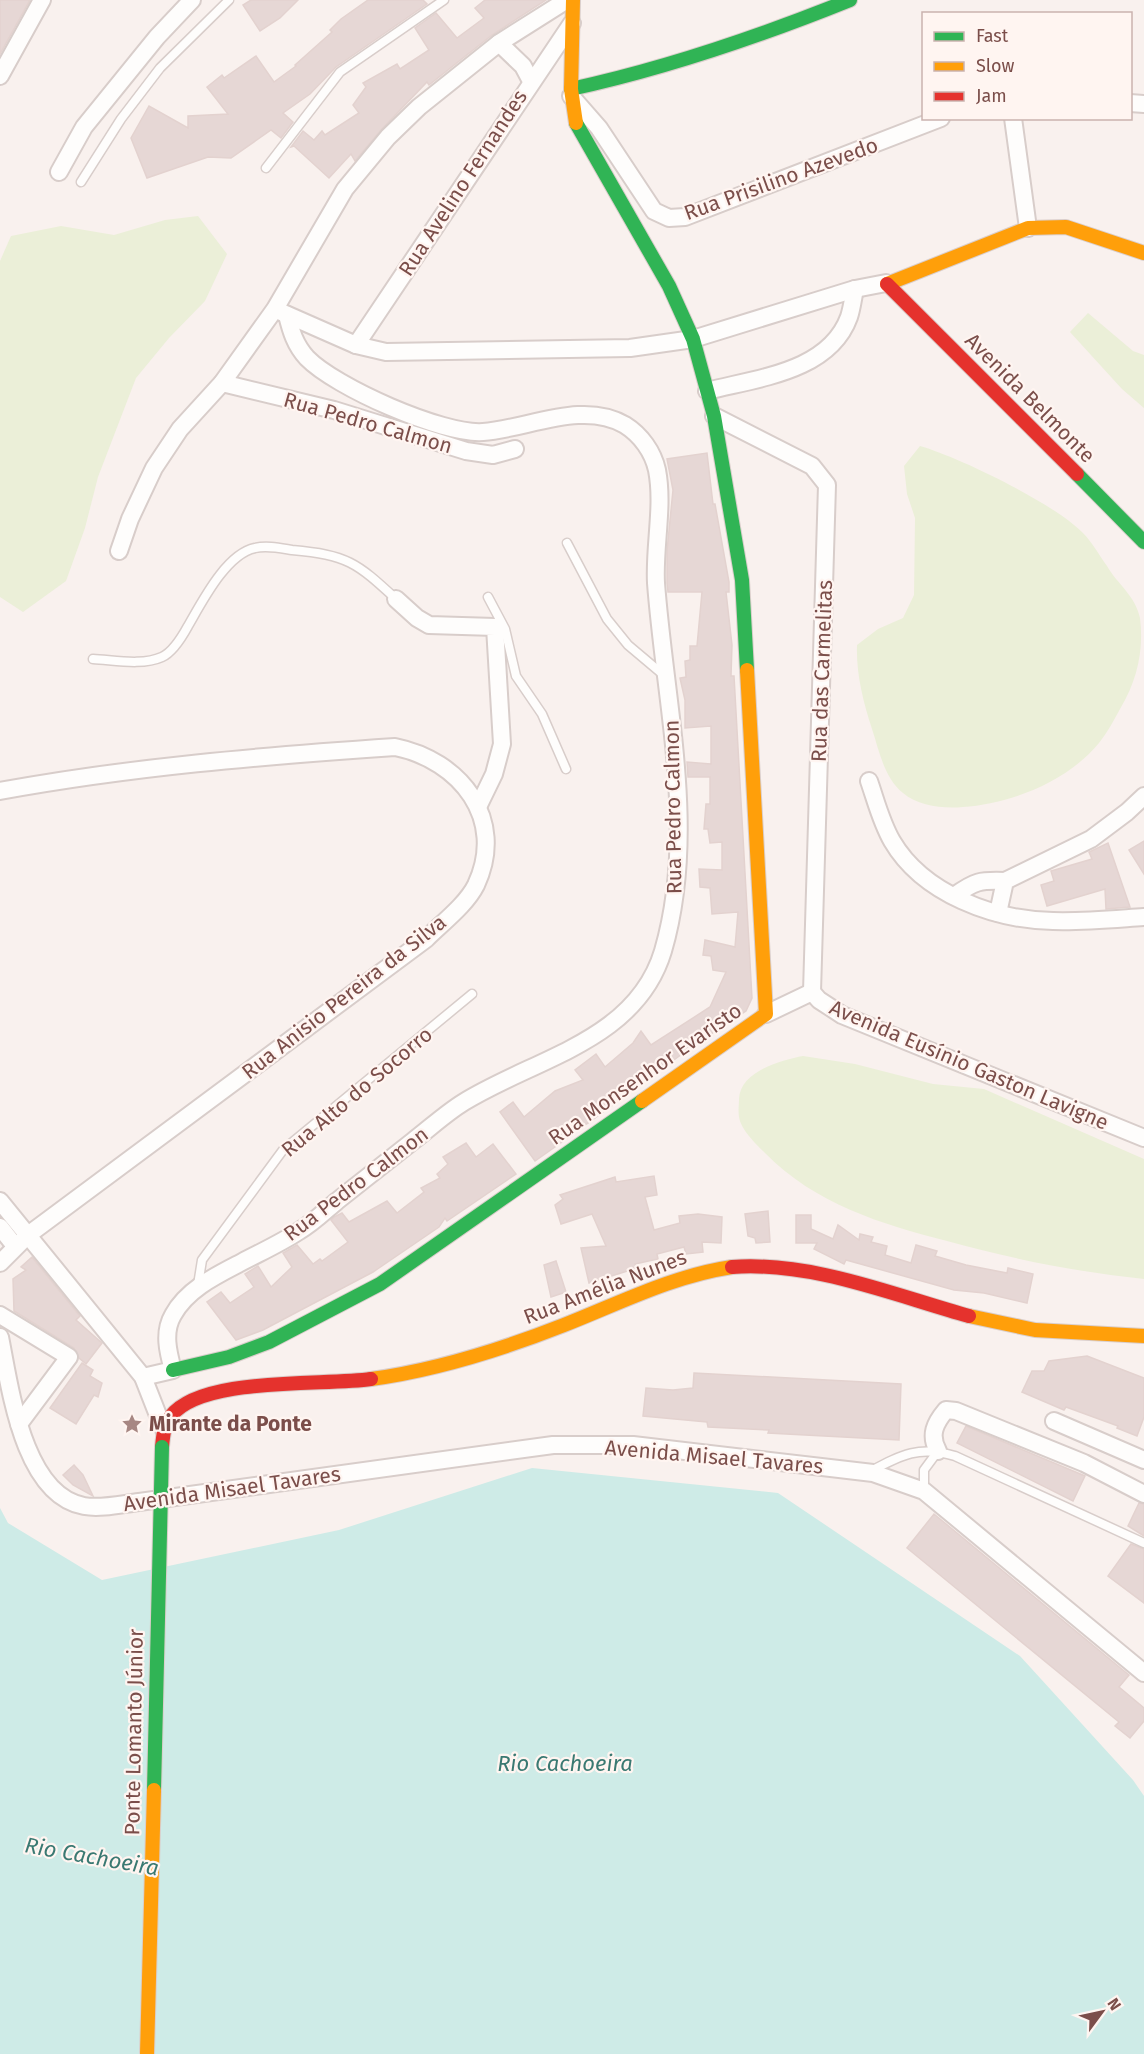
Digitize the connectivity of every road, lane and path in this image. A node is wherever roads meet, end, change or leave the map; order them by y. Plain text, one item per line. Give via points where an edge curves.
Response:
1 (42, 0) edge
2 (192, 0) edge
3 (229, 0) edge
4 (444, 0) edge
5 (567, 0) edge
6 (573, 0) edge
7 (850, 0) edge
8 (572, 23) junction
9 (499, 43) junction
10 (0, 76) edge
11 (531, 81) junction
12 (571, 92) junction
13 (936, 120) edge
14 (1012, 120) edge
15 (266, 168) dead end
16 (59, 172) dead end
17 (81, 182) dead end
18 (1028, 228) junction
19 (1144, 253) edge
20 (886, 283) junction
21 (855, 289) junction
22 (281, 312) junction
23 (693, 339) junction
24 (356, 345) junction
25 (222, 383) junction
26 (707, 392) junction
27 (714, 416) junction
28 (515, 449) dead end
29 (1144, 542) edge
30 (567, 543) dead end
31 (119, 551) dead end
32 (488, 597) dead end
33 (396, 599) joint
34 (93, 659) dead end
35 (668, 679) junction
36 (566, 769) dead end
37 (869, 781) dead end
38 (0, 791) edge
39 (1144, 796) edge
40 (478, 807) junction
41 (1005, 881) junction
42 (954, 896) junction
43 (998, 913) junction
44 (1144, 917) edge
45 (812, 992) junction
46 (472, 994) dead end
47 (766, 1014) junction
48 (1144, 1138) edge
49 (0, 1201) edge
50 (0, 1227) edge
51 (22, 1240) junction
52 (0, 1263) edge
53 (198, 1288) junction
54 (0, 1314) edge
55 (1144, 1336) edge
56 (0, 1337) edge
57 (158, 1373) junction
58 (221, 1392) junction
59 (1054, 1421) dead end
60 (19, 1424) junction
61 (163, 1428) junction
62 (938, 1451) junction
63 (1144, 1460) edge
64 (868, 1472) junction
65 (924, 1491) junction
66 (1144, 1494) edge
67 (1144, 1543) edge
68 (1144, 1673) edge
69 (147, 2054) edge

1 - 10 street
2 - 16 street via 84,127
3 - 17 lane via 160,68 121,119
4 - 15 lane via 340,72
5 - 9 street
6 - 8 street, Rua Monsenhor Evaristo
7 - 12 street via 722,49
8 - 11 street, Rua Avelino Fernandes
8 - 12 street, Rua Monsenhor Evaristo
9 - 11 street via 523,66
9 - 22 street via 419,107 345,189
11 - 24 street, Rua Avelino Fernandes
12 - 13 street, Rua Prisilino Azevedo via 654,211 669,219 685,217
12 - 23 street, Rua Monsenhor Evaristo via 580,132 669,286
14 - 18 street
18 - 19 street via 1066,227
18 - 20 street
20 - 21 street
20 - 29 street, Avenida Belmonte
21 - 23 street
21 - 26 street via 850,316 824,352 798,367
22 - 24 street
22 - 25 street
22 - 35 street, Rua Pedro Calmon via 297,346 325,374 350,389 442,426 482,432 584,415 625,425 644,440 657,467 656,582
23 - 24 street via 630,348 539,351 386,352
23 - 26 street, Rua Monsenhor Evaristo
25 - 28 street, Rua Pedro Calmon via 334,410 466,451 493,455
25 - 31 street via 180,429 154,468
26 - 27 street, Rua Monsenhor Evaristo
27 - 45 street, Rua das Carmelitas via 812,466 827,485
27 - 47 street, Rua Monsenhor Evaristo via 742,580
30 - 35 lane via 607,619 628,645
32 - 36 lane via 506,629 516,676 542,714
33 - 34 lane via 365,571 341,557 257,547 241,553 230,564 211,587 184,634 164,656 139,662
33 - 40 street via 429,625 495,627 502,744 494,774
35 - 53 street, Rua Pedro Calmon via 677,793 676,901 655,977 644,994 626,1013 564,1053 456,1107 301,1230
37 - 42 street via 892,841 926,880
38 - 40 street, Rua Anisio Pereira da Silva via 94,774 395,747 420,752 442,764 462,782
39 - 41 street via 1091,839
40 - 51 street, Rua Anisio Pereira da Silva via 486,833 485,859 475,888 426,939
41 - 42 street via 973,882
41 - 43 street
42 - 43 street
43 - 44 street via 1051,921
45 - 47 street, Avenida Eusínio Gaston Lavigne
45 - 48 street, Avenida Eusínio Gaston Lavigne via 842,1015
46 - 53 lane, Rua Alto do Socorro via 283,1150 202,1260
47 - 57 street, Rua Monsenhor Evaristo via 380,1284 270,1342 229,1357
49 - 51 street
50 - 51 street
51 - 52 street, Rua Anisio Pereira da Silva
51 - 57 street
53 - 57 street, Rua Pedro Calmon via 172,1316 167,1333 168,1354
54 - 60 street via 69,1357
55 - 58 street, Rua Amélia Nunes via 1050,1333 997,1323 837,1278 759,1266 725,1268 674,1279 497,1350 440,1366 380,1378
56 - 60 street, Avenida Misael Tavares
57 - 58 street
57 - 61 street
58 - 61 street, Rua Amélia Nunes via 184,1405
59 - 63 street
60 - 64 street, Avenida Misael Tavares via 34,1463 47,1482 64,1499 84,1506 109,1506 553,1446 633,1445
61 - 69 street, Ponte Lomanto Júnior, bridge
62 - 64 lane via 910,1453
62 - 65 lane via 924,1470
62 - 66 street via 933,1432 937,1421 946,1410 956,1411 1084,1463
62 - 67 lane
64 - 65 street, Avenida Misael Tavares
65 - 68 street, Avenida Misael Tavares

